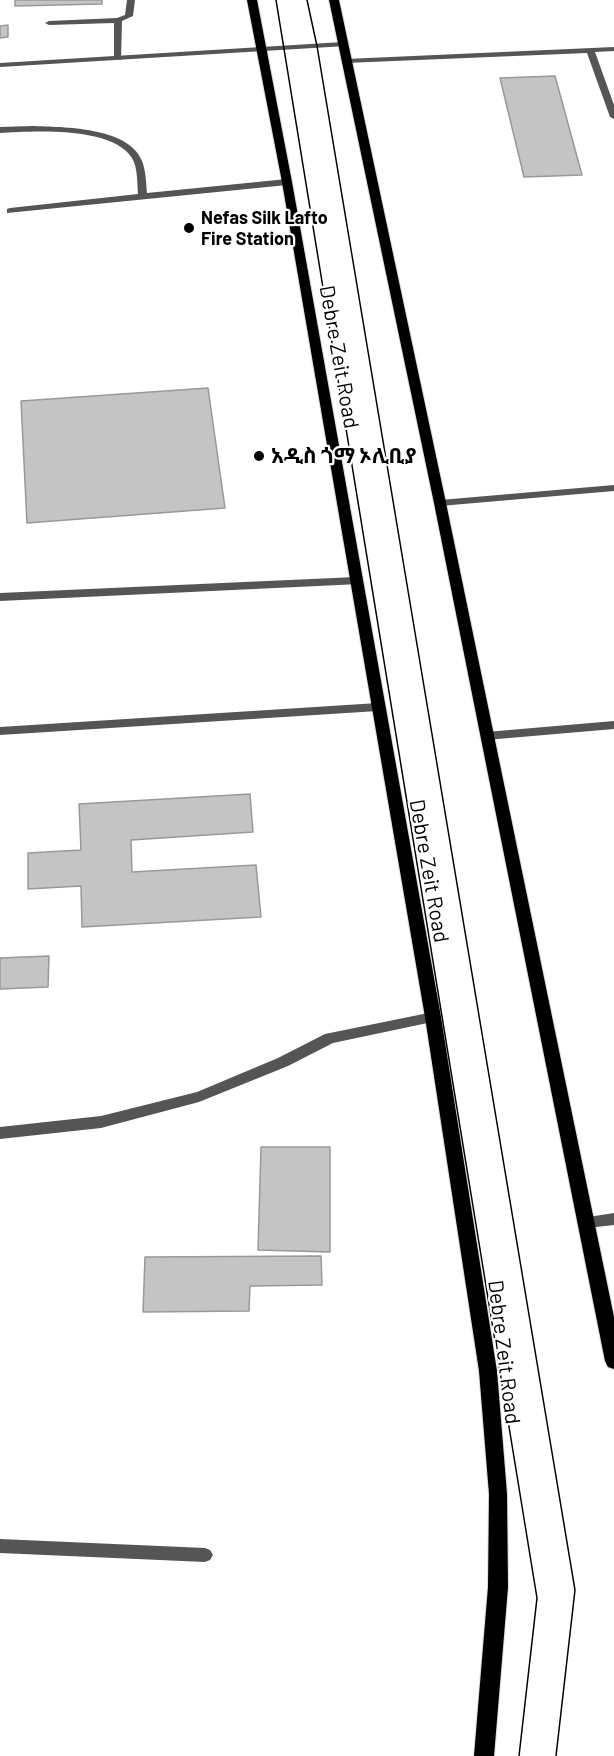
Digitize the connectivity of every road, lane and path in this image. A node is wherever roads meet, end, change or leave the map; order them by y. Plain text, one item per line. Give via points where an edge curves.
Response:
1 (131, 0) edge
2 (252, 0) edge
3 (334, 0) edge
4 (118, 20) junction
5 (49, 23) dead end
6 (344, 44) junction
7 (614, 49) edge
8 (590, 50) junction
9 (261, 51) junction
10 (118, 58) junction
11 (346, 61) junction
12 (0, 65) edge
13 (614, 117) edge
14 (0, 130) edge
15 (287, 182) junction
16 (143, 196) junction
17 (10, 211) dead end
18 (614, 488) edge
19 (440, 503) junction
20 (356, 581) junction
21 (0, 597) edge
22 (378, 707) junction
23 (614, 725) edge
24 (0, 731) edge
25 (486, 736) junction
26 (433, 1017) junction
27 (0, 1133) edge
28 (614, 1219) edge
29 (587, 1222) junction
30 (614, 1361) edge
31 (0, 1546) edge
32 (205, 1555) dead end
33 (483, 1756) edge

1 - 4 street via 129,16
2 - 9 main road, Debre Zeit Road
3 - 6 main road
4 - 5 street
4 - 10 street
6 - 9 street
6 - 11 main road
7 - 8 street
8 - 11 street
8 - 13 street
9 - 10 street
9 - 15 main road, Debre Zeit Road
10 - 12 street
11 - 19 main road
14 - 16 street via 62,129 124,144 137,157
15 - 16 street
15 - 20 main road, Debre Zeit Road
16 - 17 street
18 - 19 street
19 - 25 main road
20 - 21 street
20 - 22 main road, Debre Zeit Road
22 - 24 street
22 - 26 main road, Debre Zeit Road
23 - 25 street
25 - 29 main road
26 - 27 street via 330,1038 199,1096 101,1122
26 - 33 main road, Debre Zeit Road via 488,1371 497,1483 498,1587
28 - 29 street
29 - 30 main road
31 - 32 street

